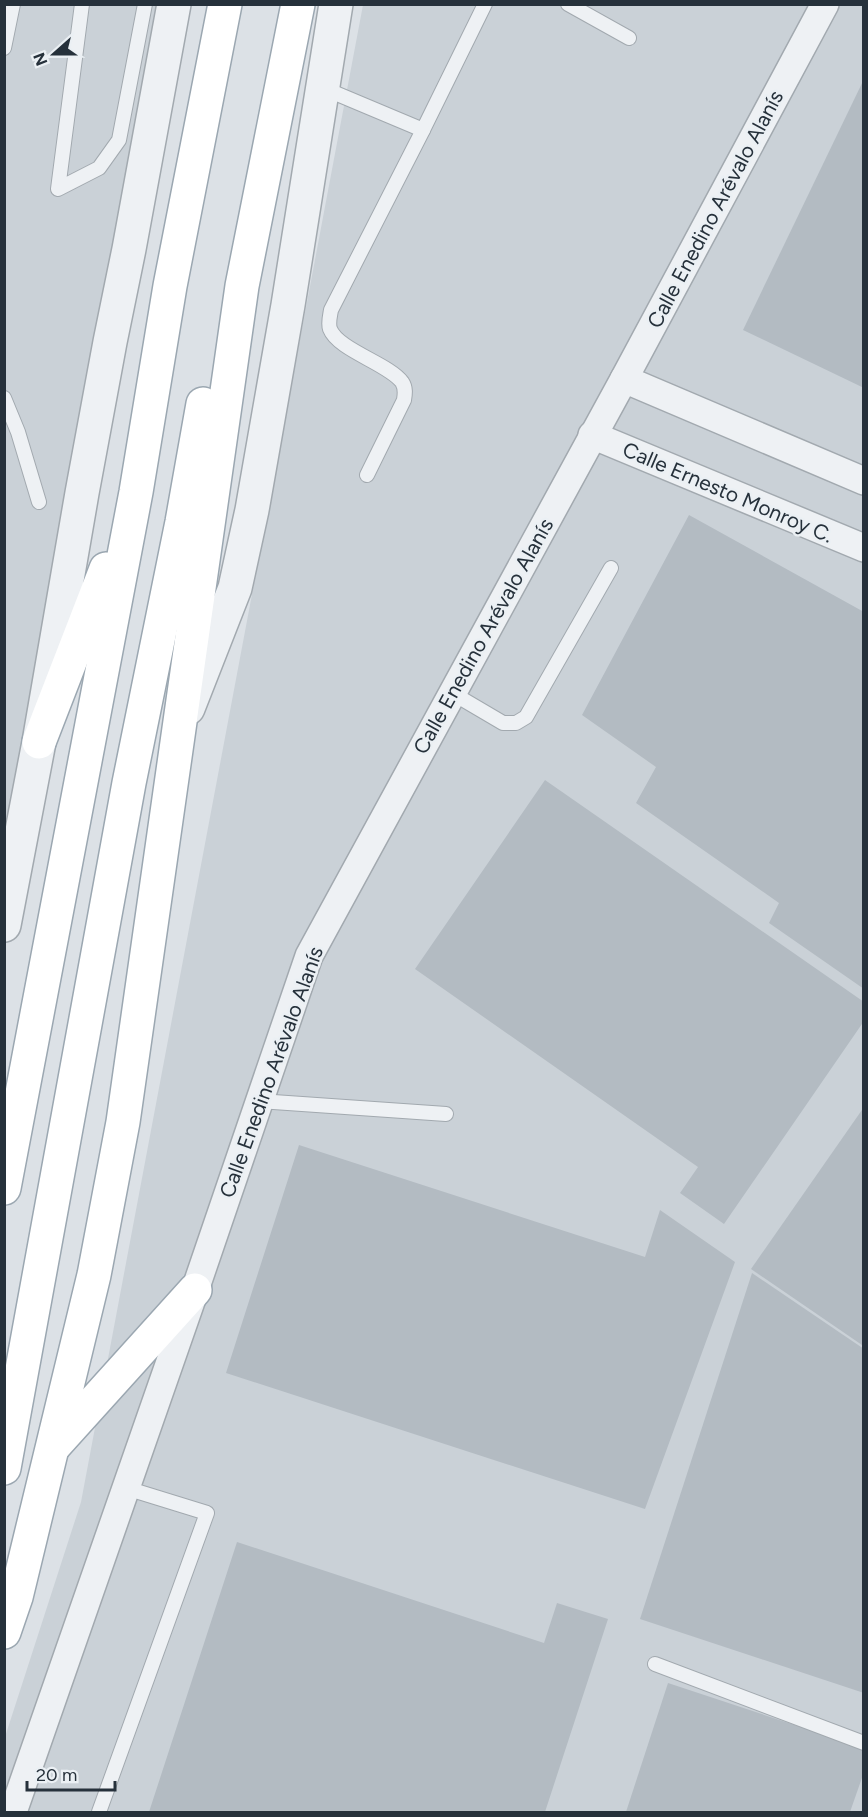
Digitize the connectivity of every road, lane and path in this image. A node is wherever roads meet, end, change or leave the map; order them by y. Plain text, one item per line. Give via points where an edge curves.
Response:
1 (13, 4) edge
2 (81, 4) edge
3 (146, 4) edge
4 (174, 4) edge
5 (225, 4) edge
6 (297, 4) edge
7 (336, 4) edge
8 (485, 4) edge
9 (568, 4) edge
10 (825, 4) edge
11 (630, 38) dead end
12 (4, 48) edge
13 (323, 88) junction
14 (423, 130) junction
15 (242, 286) junction
16 (624, 379) junction
17 (4, 398) edge
18 (592, 435) junction
19 (367, 475) dead end
20 (864, 481) edge
21 (136, 492) junction
22 (39, 502) dead end
23 (864, 548) edge
24 (612, 568) dead end
25 (452, 693) junction
26 (178, 732) junction
27 (39, 742) junction
28 (4, 925) edge
29 (259, 1101) junction
30 (446, 1114) dead end
31 (4, 1188) edge
32 (195, 1290) junction
33 (52, 1448) junction
34 (4, 1468) edge
35 (126, 1488) junction
36 (4, 1632) edge
37 (656, 1664) dead end
38 (864, 1743) edge
39 (13, 1812) edge
40 (99, 1812) edge

1 - 12 lane
2 - 3 lane via 58,189 99,168 119,140
4 - 27 street
5 - 21 main road via 170,286
6 - 15 main road
7 - 13 street
8 - 14 lane
9 - 11 lane
10 - 16 street, Calle Enedino Arévalo Alanís
13 - 14 lane
13 - 26 street via 236,588
14 - 19 lane via 329,320 334,336 403,382 405,390 404,400
15 - 26 main road
15 - 34 main road via 224,316 213,348
16 - 18 street, Calle Enedino Arévalo Alanís
16 - 20 street
17 - 22 lane
18 - 23 street, Calle Ernesto Monroy C.
18 - 25 street, Calle Enedino Arévalo Alanís
21 - 27 main road
21 - 31 main road
24 - 25 lane via 526,717 516,723 503,723
25 - 29 street, Calle Enedino Arévalo Alanís via 309,956
26 - 33 main road via 123,1122 94,1275
27 - 28 street
29 - 30 lane
29 - 32 street, Calle Enedino Arévalo Alanís
32 - 33 main road
32 - 35 street, Calle Enedino Arévalo Alanís
33 - 36 main road
35 - 39 street, Calle Enedino Arévalo Alanís
35 - 40 lane via 207,1513
37 - 38 lane

